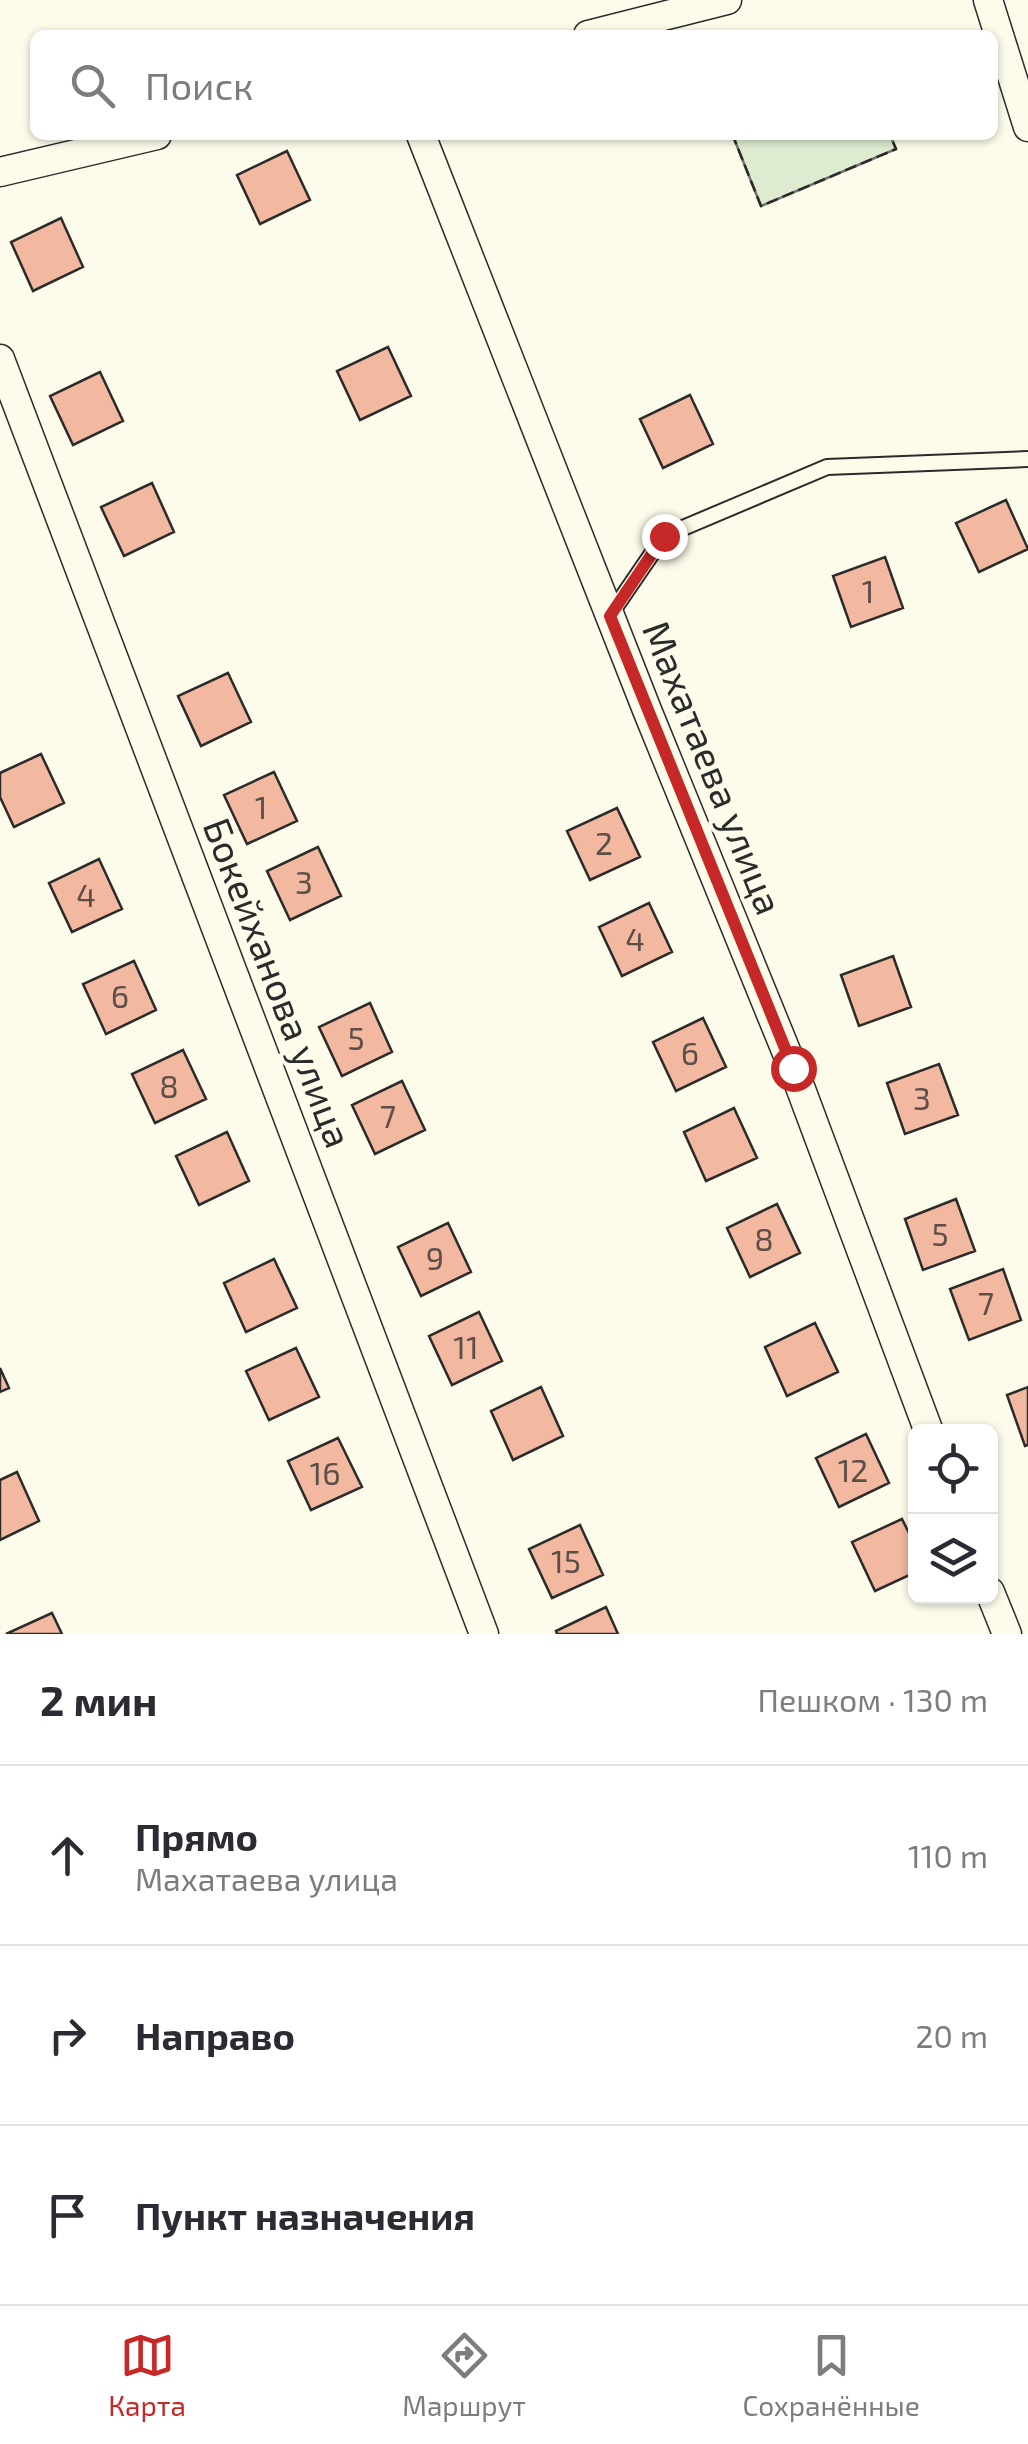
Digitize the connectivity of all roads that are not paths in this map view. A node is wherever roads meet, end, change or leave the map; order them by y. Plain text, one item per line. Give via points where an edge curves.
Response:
1 (727, 0) edge
2 (988, 0) edge
3 (608, 30) edge
4 (997, 30) edge
5 (998, 32) edge
6 (1028, 127) edge
7 (136, 140) edge
8 (423, 140) edge
9 (0, 172) edge
10 (0, 360) edge
11 (1028, 459) edge
12 (610, 616) junction
13 (926, 1424) edge
14 (995, 1604) edge
15 (484, 1634) edge
16 (1007, 1634) edge

1 - 3 street
2 - 4 street
5 - 6 street
7 - 9 street
8 - 12 street, Махатаева улица
10 - 15 street, Бокейханова улица
11 - 12 lane via 827,466 664,536
12 - 13 street, Махатаева улица via 793,1068
14 - 16 street

